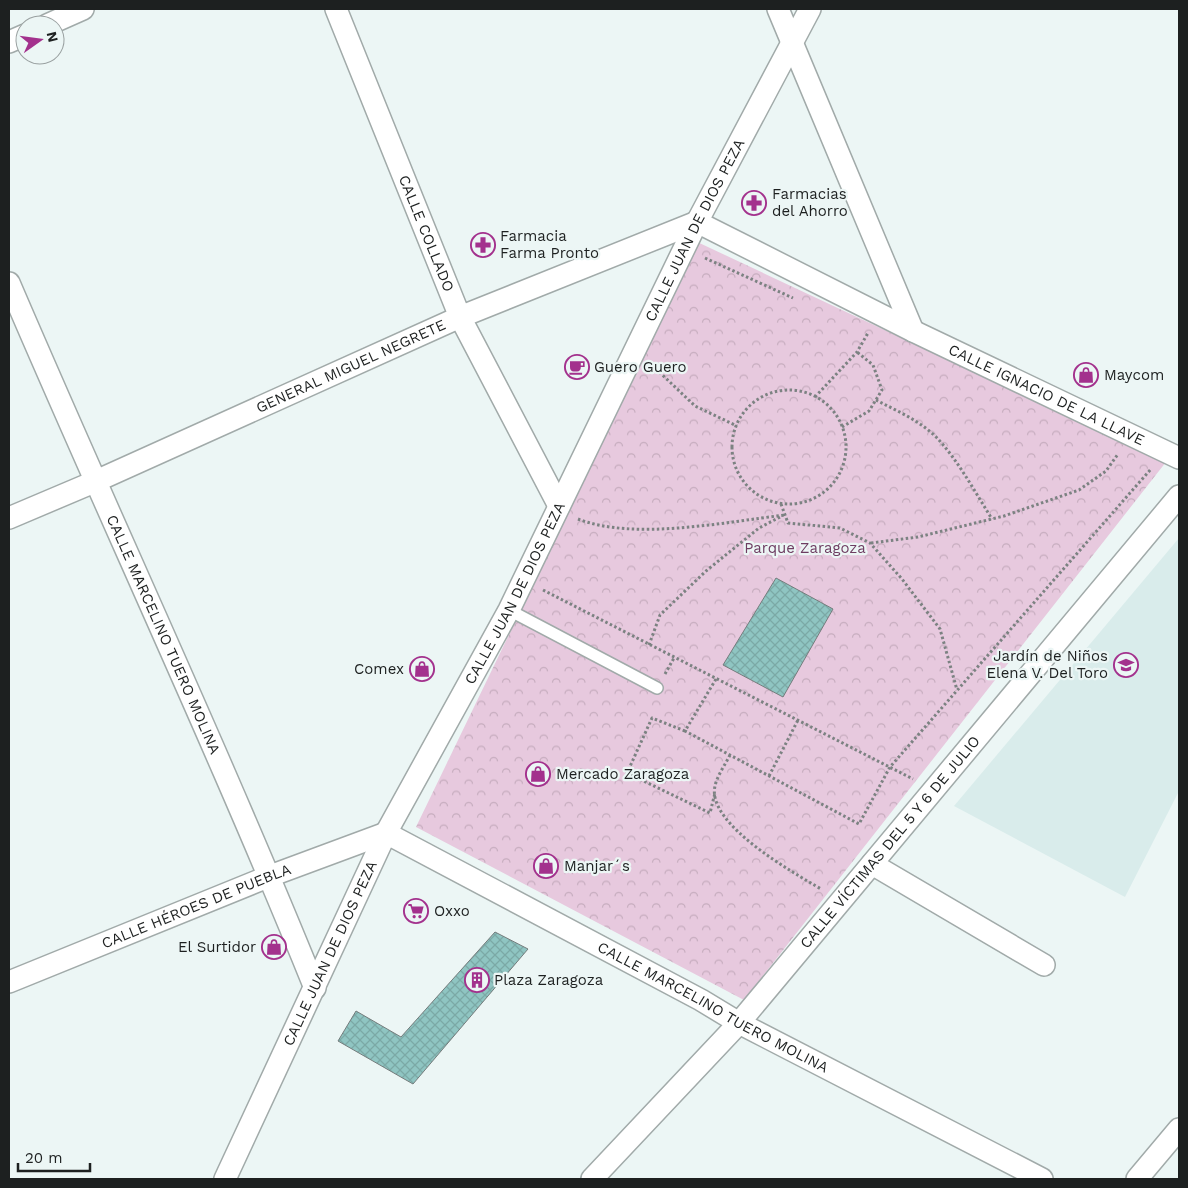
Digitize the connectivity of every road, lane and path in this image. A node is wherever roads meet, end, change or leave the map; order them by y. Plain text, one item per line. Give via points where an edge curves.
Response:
1 (83, 9) edge
2 (336, 9) edge
3 (778, 9) edge
4 (810, 9) edge
5 (65, 17) edge
6 (792, 43) junction
7 (697, 222) junction
8 (699, 255) dead end
9 (9, 283) edge
10 (797, 300) dead end
11 (460, 317) junction
12 (859, 329) dead end
13 (913, 331) junction
14 (868, 333) junction
15 (877, 337) dead end
16 (857, 352) junction
17 (646, 372) dead end
18 (815, 397) junction
19 (876, 400) junction
20 (737, 426) junction
21 (842, 427) junction
22 (1122, 448) dead end
23 (1179, 458) edge
24 (1156, 463) dead end
25 (94, 482) junction
26 (1179, 496) edge
27 (781, 504) junction
28 (559, 506) junction
29 (580, 510) dead end
30 (785, 515) junction
31 (9, 518) edge
32 (576, 519) junction
33 (992, 519) junction
34 (870, 543) junction
35 (547, 582) dead end
36 (509, 610) junction
37 (649, 645) junction
38 (716, 678) junction
39 (657, 688) dead end
40 (957, 690) junction
41 (798, 720) junction
42 (685, 731) junction
43 (730, 755) junction
44 (890, 767) junction
45 (769, 776) junction
46 (715, 791) junction
47 (386, 833) junction
48 (872, 864) junction
49 (270, 876) junction
50 (841, 901) junction
51 (1044, 965) dead end
52 (9, 982) edge
53 (315, 988) junction
54 (739, 1022) junction
55 (1179, 1130) edge
56 (225, 1179) edge
57 (592, 1179) edge
58 (1042, 1179) edge
59 (1136, 1179) edge

1 - 5 street
2 - 11 street, CALLE COLLADO
3 - 6 street
4 - 6 street, CALLE JUAN DE DIOS PEZA
6 - 7 street, CALLE JUAN DE DIOS PEZA
6 - 13 street
7 - 11 street, GENERAL MIGUEL NEGRETE
7 - 13 street, CALLE IGNACIO DE LA LLAVE
7 - 28 street, CALLE JUAN DE DIOS PEZA
8 - 10 path
9 - 25 street, CALLE MARCELINO TUERO MOLINA
11 - 25 street, GENERAL MIGUEL NEGRETE
11 - 28 street, CALLE COLLADO
12 - 14 path
13 - 23 street, CALLE IGNACIO DE LA LLAVE
14 - 15 path
14 - 16 path
16 - 18 path
16 - 19 path via 874,365 882,390
17 - 20 path via 650,363 695,406
18 - 20 path via 790,390 771,393 754,402
18 - 21 path via 825,403
19 - 21 path via 869,411
19 - 33 path via 910,417 937,438
20 - 27 path via 733,453 738,472 756,493
21 - 27 path via 846,452 842,470 832,486 800,504
22 - 33 path via 1106,470 1079,490
24 - 40 path
25 - 31 street, GENERAL MIGUEL NEGRETE
25 - 49 street, CALLE MARCELINO TUERO MOLINA
26 - 48 street, CALLE VÍCTIMAS DEL 5 Y 6 DE JULIO
27 - 30 path
28 - 32 path
28 - 36 street, CALLE JUAN DE DIOS PEZA
29 - 32 path
30 - 32 path via 637,530 596,527
30 - 34 path via 788,524 840,528
30 - 37 path via 759,528 660,615
33 - 34 path via 918,537
34 - 40 path via 940,629
35 - 37 path via 543,591
36 - 39 lane
36 - 47 street, CALLE JUAN DE DIOS PEZA
37 - 38 path
38 - 41 path
38 - 42 path
40 - 44 path
41 - 44 path
41 - 45 path
42 - 43 path
42 - 46 path via 652,718 627,772 710,813
43 - 45 path
43 - 46 path
44 - 45 path via 859,824
46 - 50 path via 718,807 754,846
47 - 49 street, CALLE HÉROES DE PUEBLA
47 - 53 street, CALLE JUAN DE DIOS PEZA
47 - 54 street, CALLE MARCELINO TUERO MOLINA
48 - 50 street, CALLE VÍCTIMAS DEL 5 Y 6 DE JULIO
48 - 51 street
49 - 52 street, CALLE HÉROES DE PUEBLA
49 - 53 street, CALLE MARCELINO TUERO MOLINA
50 - 54 street, CALLE VÍCTIMAS DEL 5 Y 6 DE JULIO
53 - 56 street, CALLE JUAN DE DIOS PEZA
54 - 57 street, CALLE VÍCTIMAS DEL 5 Y 6 DE JULIO
54 - 58 street, CALLE MARCELINO TUERO MOLINA
55 - 59 street

